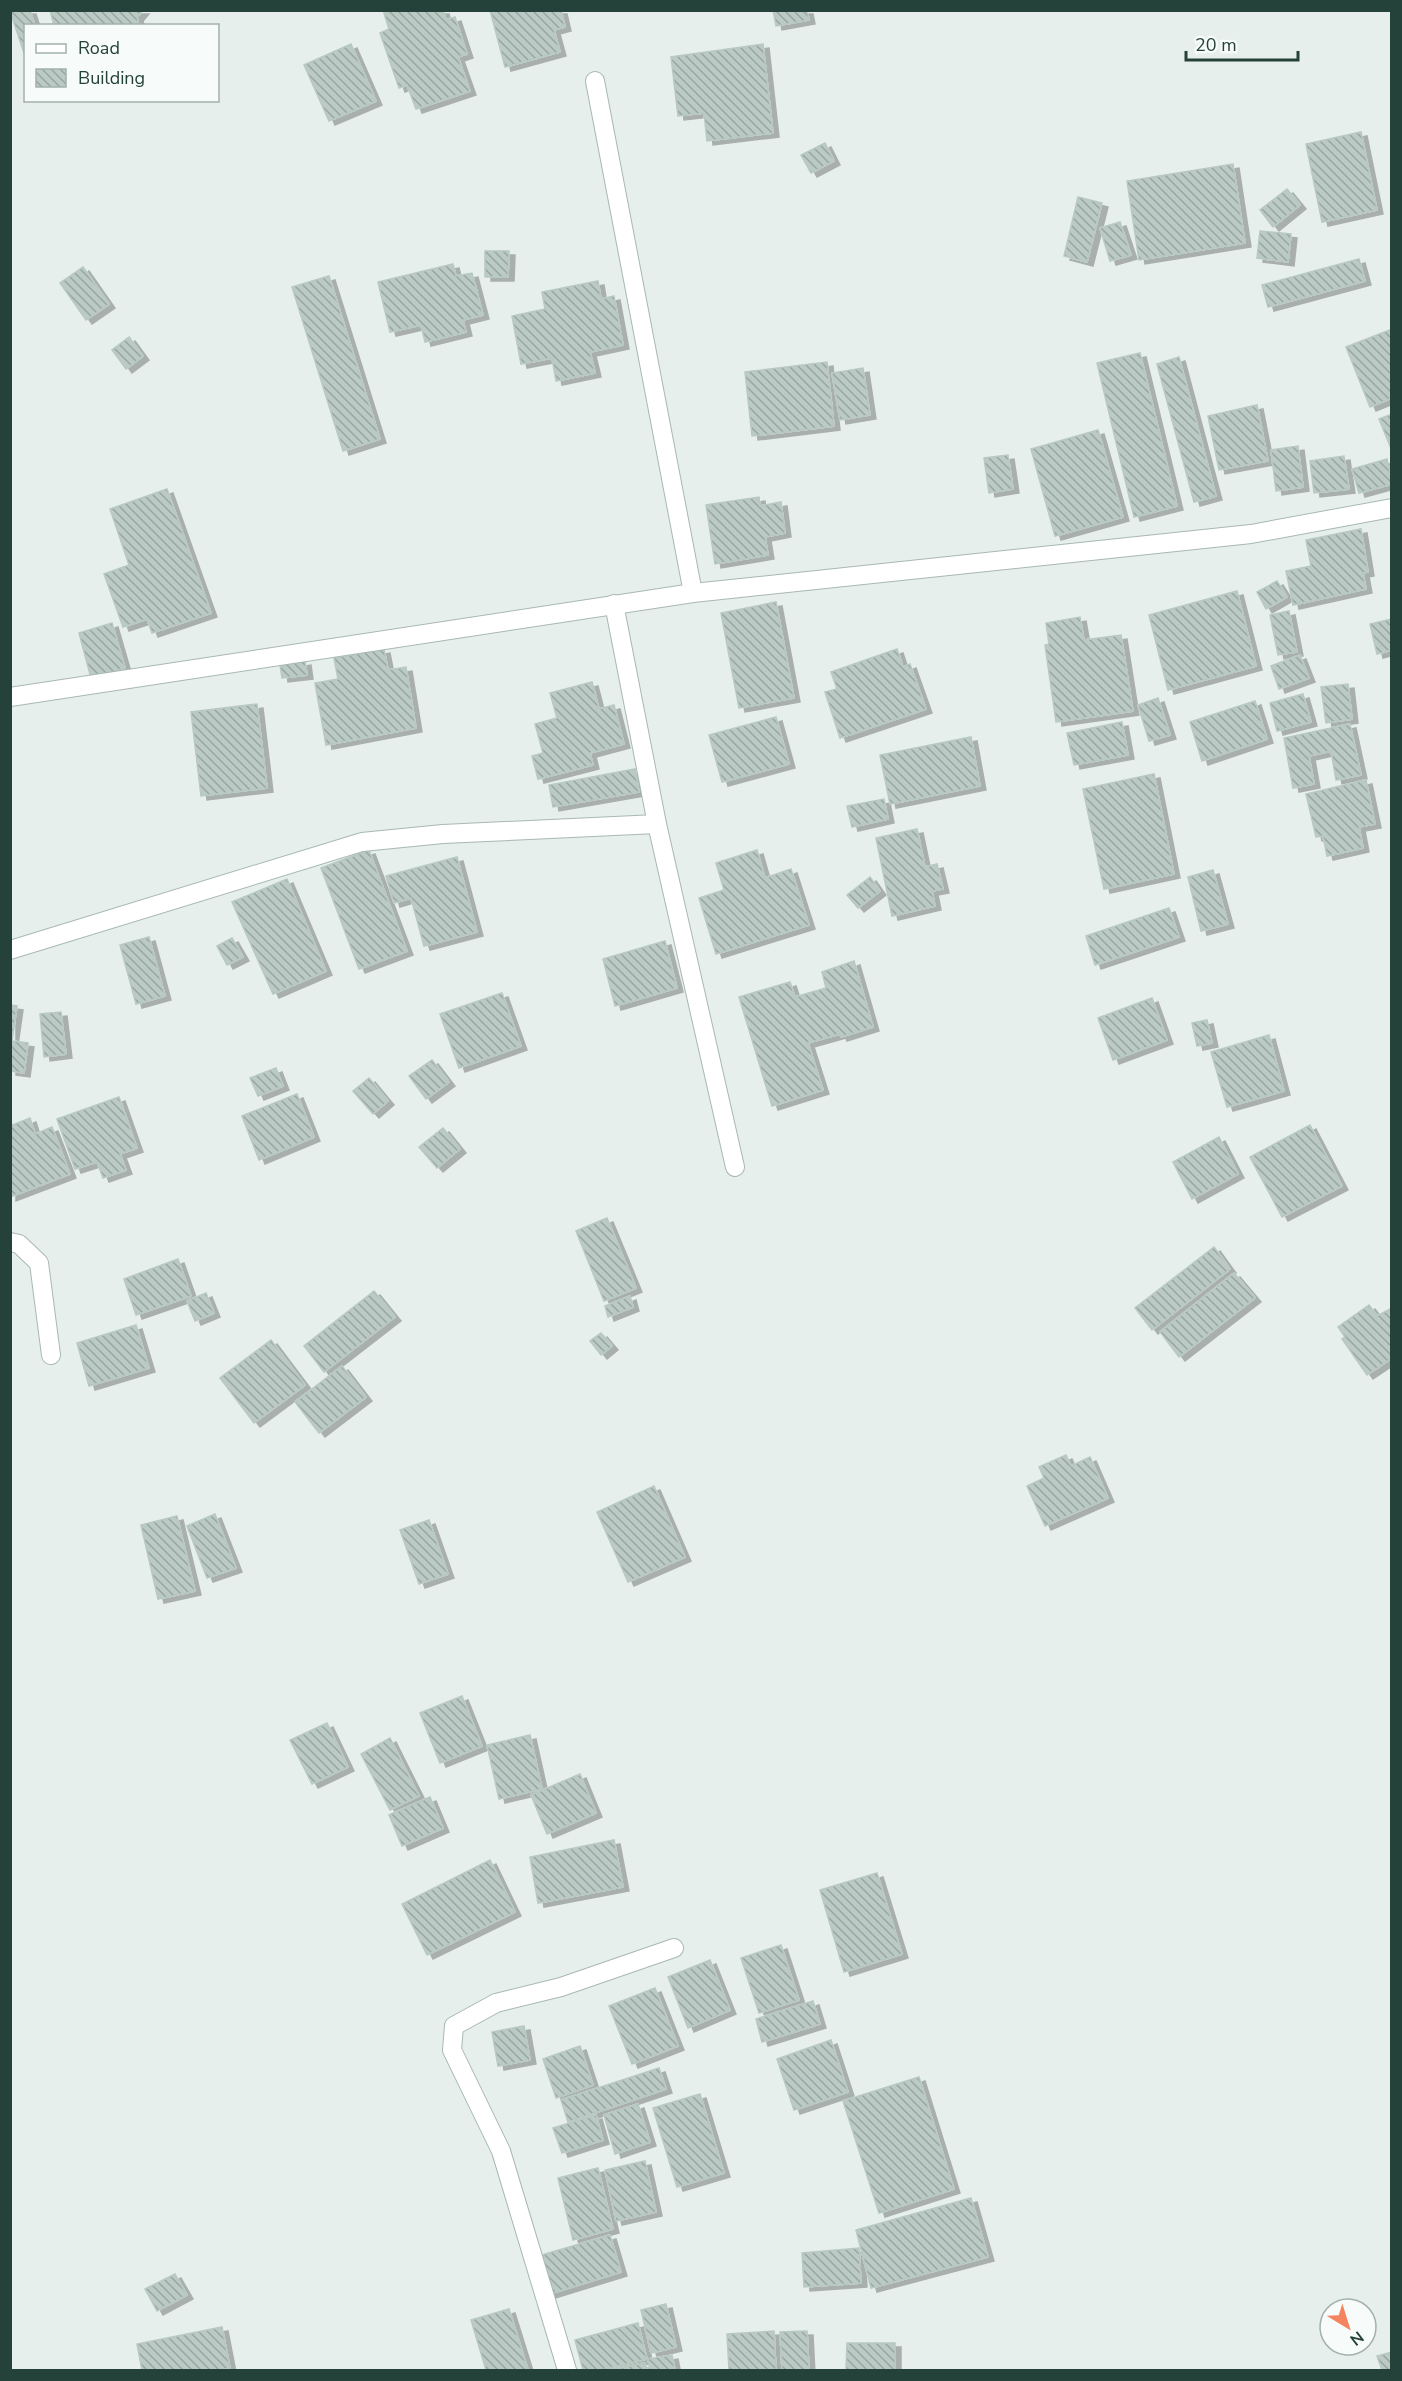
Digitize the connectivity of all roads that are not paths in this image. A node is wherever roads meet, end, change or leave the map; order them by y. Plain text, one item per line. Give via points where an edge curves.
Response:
1 (595, 81) dead end
2 (1392, 508) edge
3 (693, 593) junction
4 (614, 604) junction
5 (10, 697) edge
6 (657, 824) junction
7 (10, 950) edge
8 (735, 1167) dead end
9 (10, 1242) edge
10 (51, 1355) dead end
11 (674, 1948) dead end
12 (567, 2370) edge

1 - 3 street
2 - 3 street via 1251,534
3 - 4 street
4 - 5 street
4 - 6 street
6 - 7 street via 443,834 362,842
6 - 8 street
9 - 10 street via 20,1244 39,1263
11 - 12 street via 561,1987 496,2003 454,2026 452,2050 501,2151

